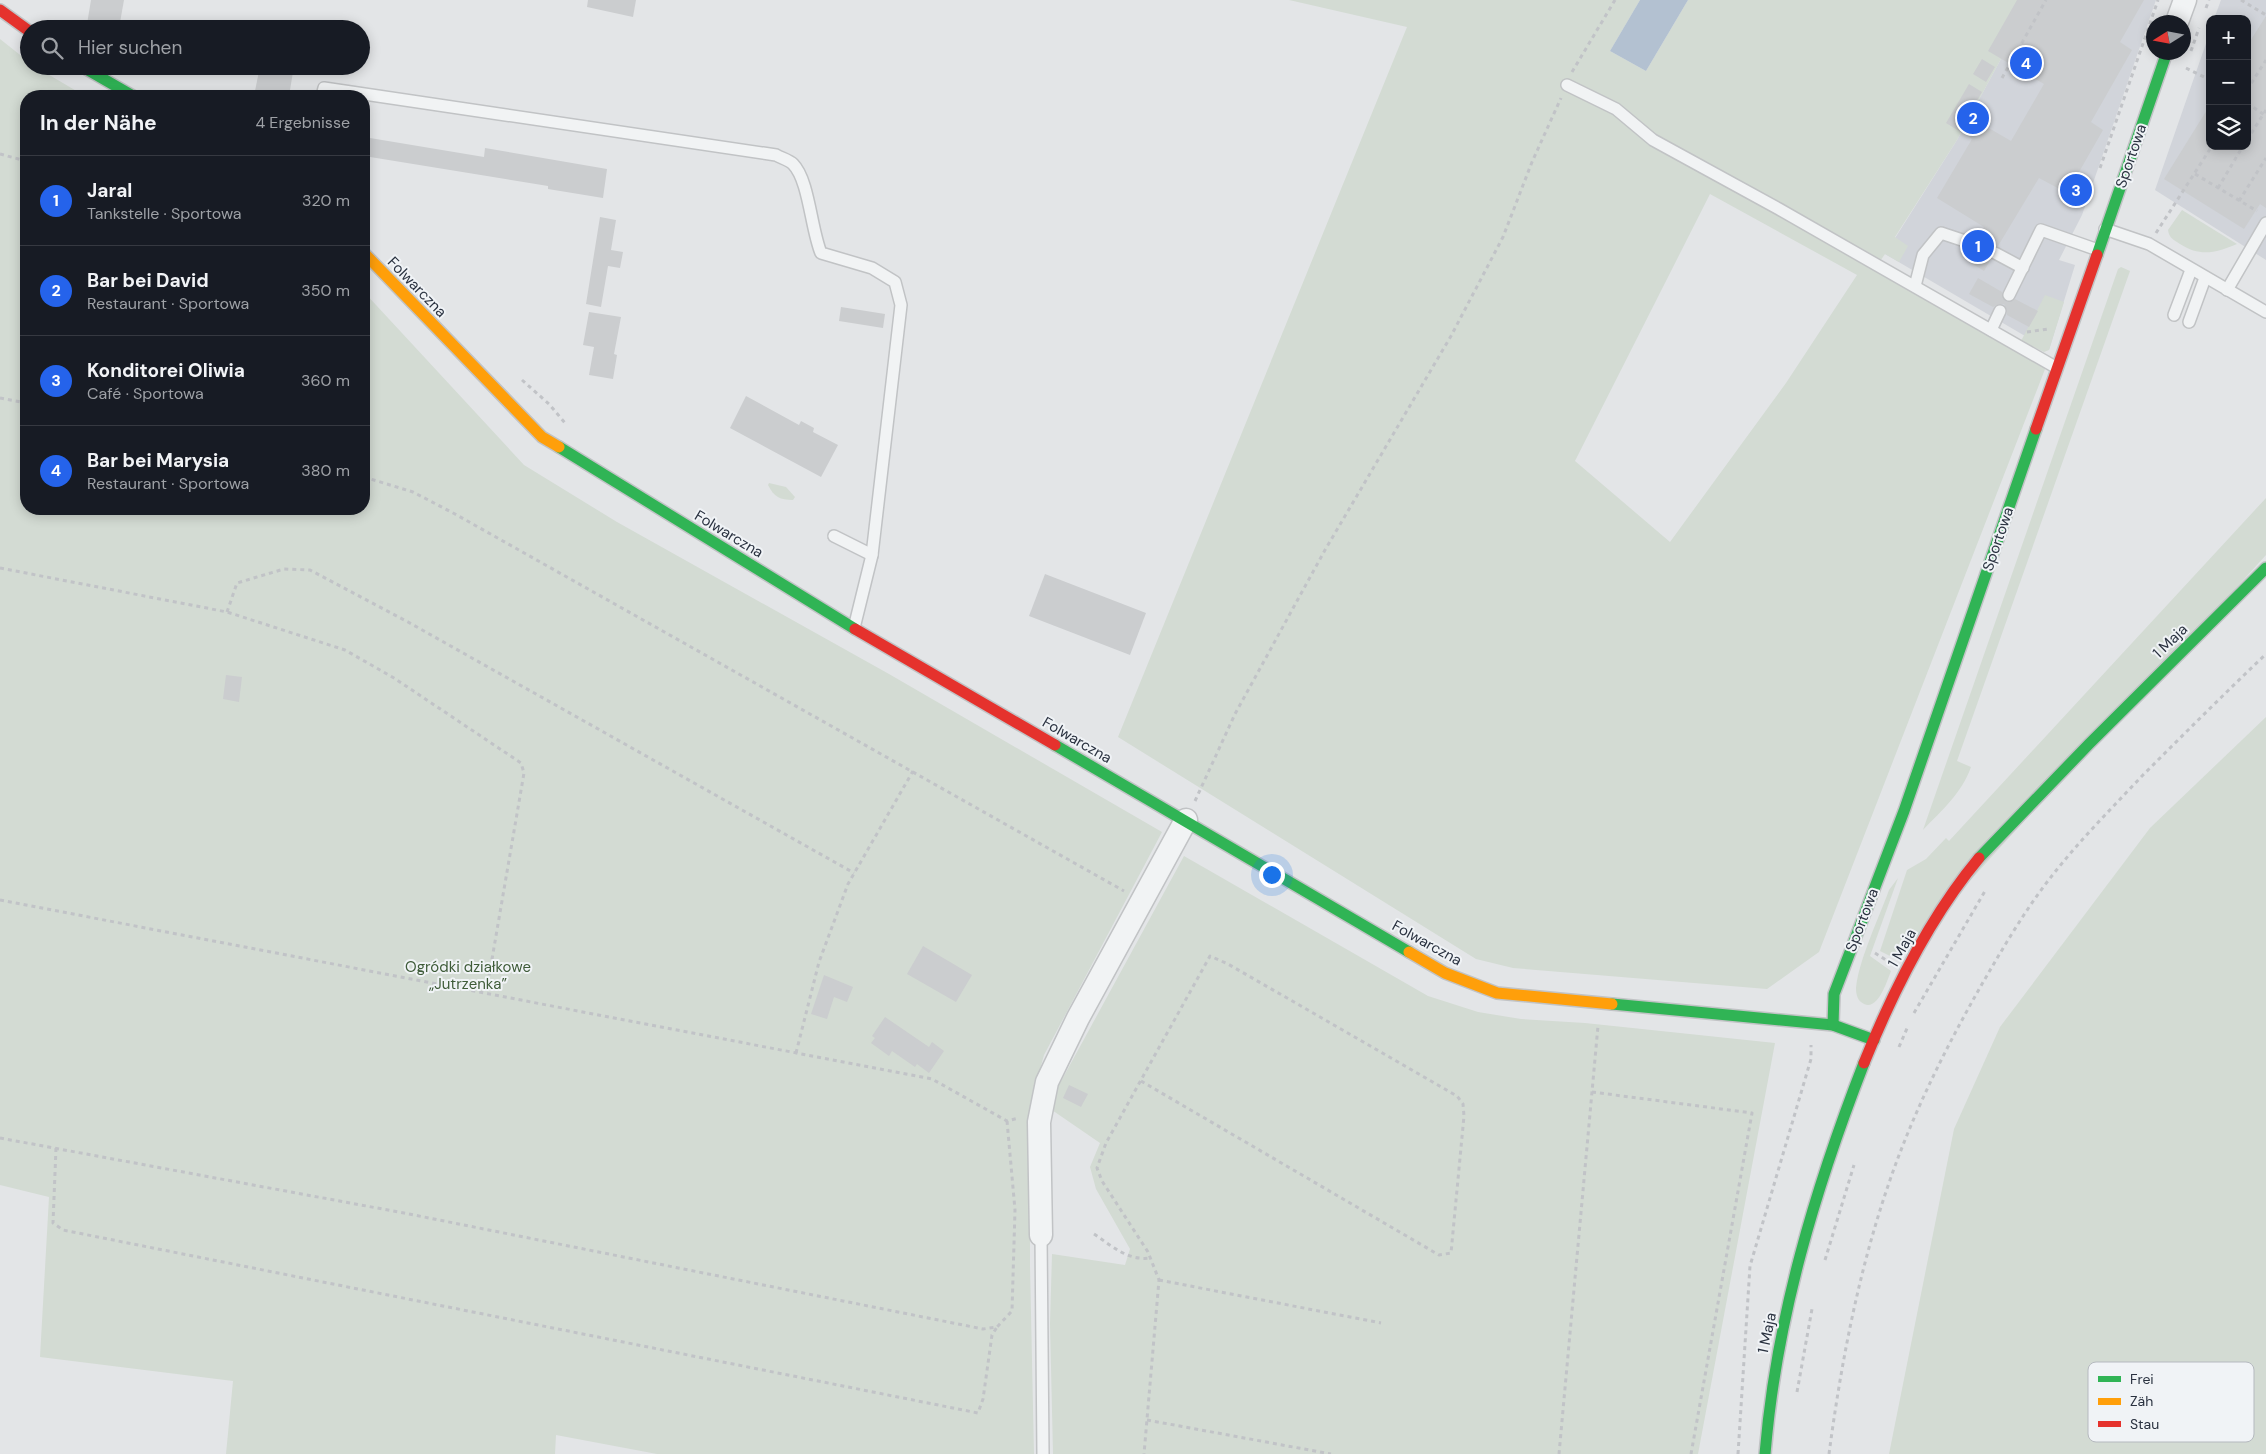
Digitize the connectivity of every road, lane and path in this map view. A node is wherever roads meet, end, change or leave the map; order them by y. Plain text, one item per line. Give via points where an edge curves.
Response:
1 (1615, 0) edge
2 (2046, 0) edge
3 (2158, 0) edge
4 (2185, 0) edge
5 (2241, 0) edge
6 (0, 10) edge
7 (2180, 15) edge
8 (2266, 15) edge
9 (20, 24) edge
10 (2164, 60) edge
11 (2266, 60) edge
12 (2185, 68) dead end
13 (97, 75) edge
14 (2002, 78) dead end
15 (2206, 78) edge
16 (2251, 84) edge
17 (1567, 86) junction
18 (123, 90) edge
19 (324, 90) edge
20 (338, 90) edge
21 (370, 94) edge
22 (2250, 105) edge
23 (2266, 110) edge
24 (2265, 115) edge
25 (2251, 134) edge
26 (2210, 150) edge
27 (2242, 150) edge
28 (0, 154) edge
29 (2266, 158) edge
30 (20, 159) edge
31 (2195, 174) junction
32 (2097, 176) dead end
33 (2218, 188) junction
34 (2239, 200) junction
35 (2259, 213) dead end
36 (2266, 223) edge
37 (2105, 229) junction
38 (1974, 244) dead end
39 (2148, 244) junction
40 (2098, 250) junction
41 (1994, 253) dead end
42 (370, 259) edge
43 (2023, 268) junction
44 (2190, 270) junction
45 (2205, 278) junction
46 (1915, 286) junction
47 (2226, 290) junction
48 (2009, 295) dead end
49 (2000, 311) dead end
50 (2266, 312) edge
51 (2174, 315) dead end
52 (2189, 322) dead end
53 (1991, 330) junction
54 (2057, 368) junction
55 (521, 379) dead end
56 (0, 398) edge
57 (20, 403) edge
58 (567, 426) dead end
59 (370, 479) edge
60 (834, 536) dead end
61 (872, 555) junction
62 (0, 568) edge
63 (2266, 568) edge
64 (227, 612) junction
65 (854, 628) junction
66 (2266, 654) edge
67 (914, 770) junction
68 (1186, 820) junction
69 (854, 873) junction
70 (0, 900) edge
71 (1141, 902) junction
72 (1930, 985) dead end
73 (486, 994) junction
74 (1601, 1003) junction
75 (1913, 1015) dead end
76 (1812, 1022) junction
77 (1833, 1024) junction
78 (1909, 1024) dead end
79 (1874, 1040) junction
80 (1897, 1051) dead end
81 (796, 1053) junction
82 (1140, 1081) junction
83 (1592, 1092) junction
84 (1040, 1116) junction
85 (1007, 1120) junction
86 (0, 1138) edge
87 (56, 1148) junction
88 (1855, 1161) dead end
89 (1094, 1234) dead end
90 (1041, 1235) joint
91 (1150, 1258) junction
92 (1824, 1262) dead end
93 (1159, 1280) junction
94 (1814, 1299) dead end
95 (1381, 1323) dead end
96 (997, 1327) junction
97 (1795, 1401) dead end
98 (1146, 1420) junction
99 (1043, 1454) edge
100 (1144, 1454) edge
101 (1331, 1454) edge
102 (1559, 1454) edge
103 (1691, 1454) edge
104 (1738, 1454) edge
105 (1765, 1454) edge
106 (1828, 1454) edge

1 - 17 path
2 - 14 path
3 - 32 path
4 - 7 street
5 - 8 path
6 - 9 street
10 - 37 street, Sportowa
11 - 16 path
12 - 15 path
13 - 18 street
17 - 46 lane via 1616,109 1653,140
17 - 68 path via 1532,162 1504,237 1235,714
19 - 20 lane
21 - 61 lane via 776,155 793,164 803,181 814,237 821,253 872,268 895,282 901,305
22 - 24 path
23 - 24 path
24 - 25 path
26 - 31 path
27 - 33 path
28 - 30 path
29 - 34 path
31 - 33 path
31 - 39 path
33 - 34 path
34 - 35 path
36 - 47 lane
37 - 39 lane
37 - 40 street, Sportowa
38 - 46 lane via 1941,233 1923,256
39 - 44 lane
40 - 43 lane via 2041,230
40 - 54 street, Sportowa
41 - 43 lane
42 - 65 street, Folwarczna via 542,437
43 - 48 lane
44 - 45 lane
44 - 51 lane
45 - 47 lane
45 - 52 lane
46 - 53 lane
47 - 50 lane
49 - 53 lane
53 - 54 lane
54 - 77 street, Sportowa via 1908,802 1834,994
55 - 58 path via 549,404
56 - 57 path
59 - 67 path via 413,492 455,514
60 - 61 lane
61 - 65 lane
62 - 64 path
63 - 79 street, 1 Maja via 1996,838 1961,881 1927,934
64 - 69 path via 237,583 284,569 310,570
64 - 73 path via 344,650 394,678 521,763 524,773
65 - 68 street, Folwarczna
66 - 106 path via 2099,821 2050,878 2010,936 1964,1015 1927,1089 1895,1167 1863,1268 1840,1374
67 - 69 path
67 - 71 path
68 - 71 street
68 - 74 street, Folwarczna via 1445,973 1497,993
69 - 81 path via 819,962
70 - 73 path
71 - 84 street via 1047,1082
72 - 75 path
73 - 81 path
74 - 76 street, Folwarczna
74 - 83 path
76 - 77 street, Folwarczna
76 - 104 path via 1811,1059 1750,1266
77 - 79 street, Folwarczna
78 - 80 path
79 - 105 street, 1 Maja via 1842,1122 1802,1243 1774,1369
81 - 85 path via 932,1079
82 - 82 path via 1210,956 1228,964 1457,1096 1463,1104 1464,1116 1451,1253 1439,1255
82 - 91 path via 1106,1142 1097,1168
83 - 102 path
83 - 103 path via 1752,1113
84 - 85 path
84 - 90 street
85 - 96 path via 1015,1210 1012,1311
86 - 87 path
87 - 96 path via 394,1211 983,1329
87 - 96 path via 53,1223 63,1230 978,1413 992,1335
88 - 92 path
89 - 91 path via 1128,1256
90 - 99 lane
91 - 93 path
93 - 95 path
93 - 98 path
94 - 97 path
98 - 100 path
98 - 101 path

